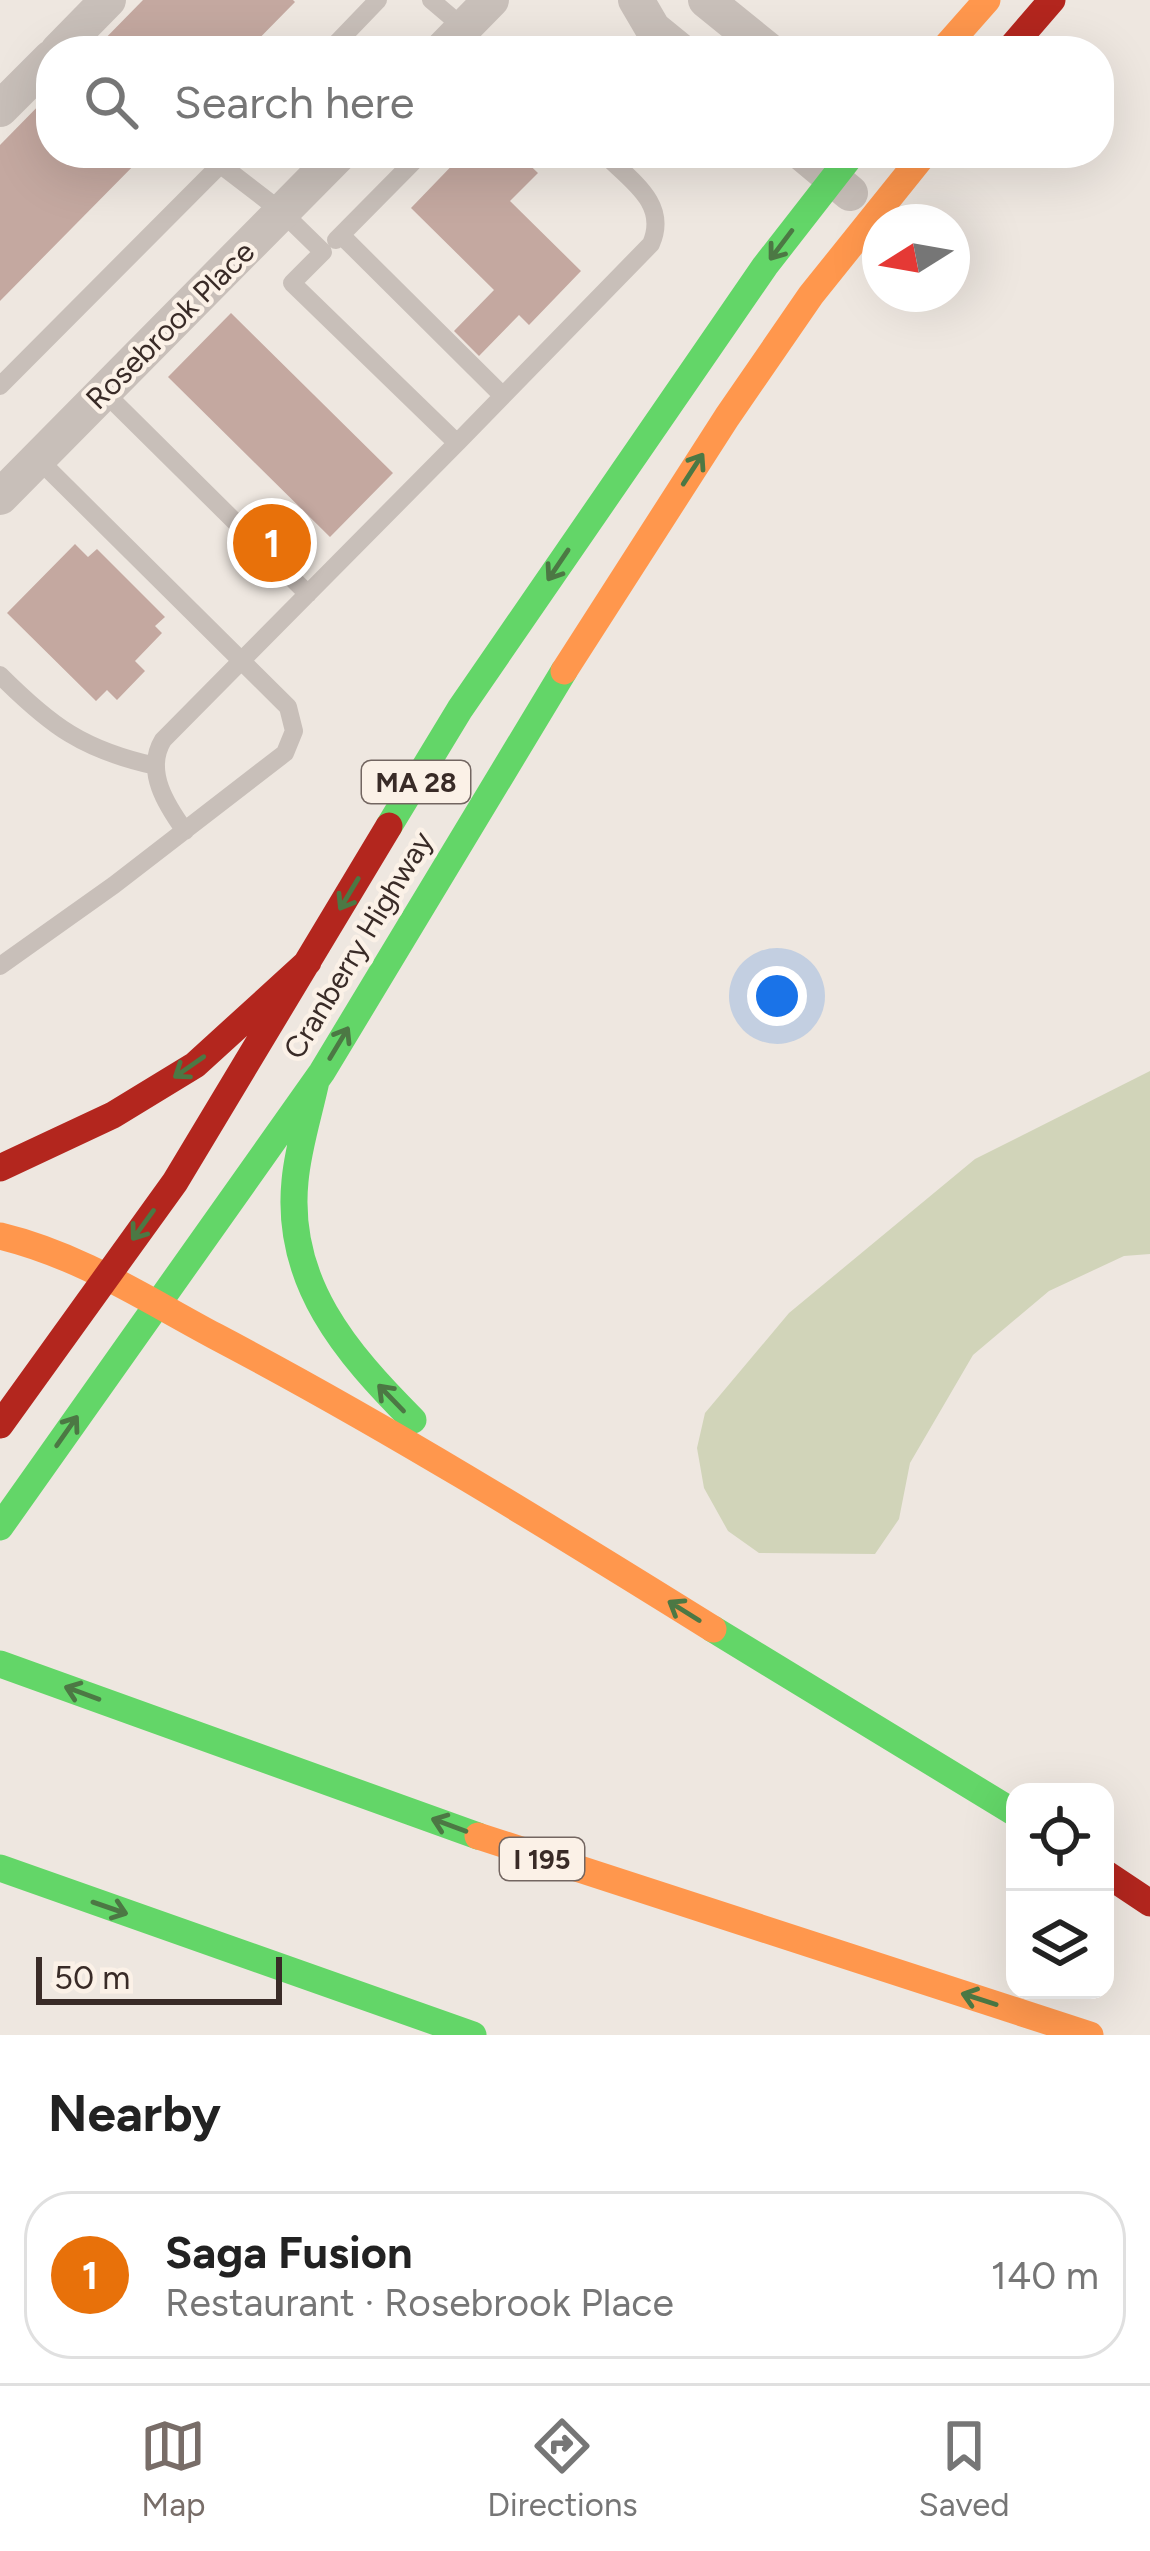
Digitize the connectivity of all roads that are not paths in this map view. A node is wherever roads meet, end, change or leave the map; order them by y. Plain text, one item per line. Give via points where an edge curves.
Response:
1 (108, 0) edge
2 (378, 0) edge
3 (431, 0) edge
4 (491, 0) edge
5 (637, 0) edge
6 (706, 0) edge
7 (987, 0) edge
8 (1052, 0) edge
9 (73, 36) edge
10 (343, 36) edge
11 (450, 36) edge
12 (455, 36) edge
13 (662, 36) edge
14 (750, 36) edge
15 (955, 36) edge
16 (1021, 36) edge
17 (36, 73) edge
18 (0, 109) edge
19 (218, 168) edge
20 (236, 168) edge
21 (325, 168) edge
22 (407, 168) edge
23 (618, 168) edge
24 (841, 168) edge
25 (845, 168) edge
26 (904, 168) edge
27 (869, 204) edge
28 (882, 204) edge
29 (282, 212) junction
30 (862, 232) edge
31 (341, 236) junction
32 (323, 252) junction
33 (0, 386) edge
34 (104, 392) junction
35 (502, 395) junction
36 (457, 442) junction
37 (38, 459) junction
38 (0, 497) edge
39 (308, 594) junction
40 (241, 659) junction
41 (0, 675) edge
42 (155, 766) junction
43 (185, 831) junction
44 (308, 962) junction
45 (0, 966) edge
46 (316, 1081) junction
47 (0, 1168) edge
48 (0, 1235) edge
49 (109, 1273) junction
50 (158, 1303) junction
51 (0, 1425) edge
52 (475, 1480) junction
53 (0, 1527) edge
54 (0, 1664) edge
55 (1006, 1807) edge
56 (0, 1868) edge
57 (1114, 1879) edge
58 (1150, 1903) edge
59 (473, 2035) edge
60 (1090, 2035) edge

1 - 9 street
2 - 10 lane
3 - 11 lane
4 - 12 street
5 - 13 street
6 - 14 street
7 - 15 main road
8 - 16 main road
17 - 18 street
19 - 33 lane
20 - 29 lane
21 - 29 street, Rosebrook Place
22 - 31 lane
23 - 35 lane via 653,202 655,237
24 -> 44 main road, Cranberry Highway / MA 28 via 460,709
25 - 27 street
26 - 28 main road, Cranberry Highway / MA 28
29 - 32 lane
29 - 34 street, Rosebrook Place
46 -> 30 main road, Cranberry Highway / MA 28 via 645,543
31 - 32 lane
31 - 35 lane
32 - 36 lane via 292,283
34 - 37 street, Rosebrook Place
34 - 39 lane
35 - 36 lane
36 - 39 lane
37 - 38 street, Rosebrook Place
37 - 40 lane
39 - 40 lane
40 - 42 lane via 163,740
40 - 43 lane via 288,707 292,742
41 - 42 lane via 68,736
42 - 43 lane
43 - 45 lane
44 -> 47 main road via 195,1066
44 -> 49 main road, Cranberry Highway / MA 28 via 175,1182
46 - 50 main road, Cranberry Highway / MA 28
52 -> 46 main road via 320,1315 293,1198
48 - 49 main road
49 - 50 main road
49 - 51 main road, Cranberry Highway / MA 28
50 - 52 main road
53 -> 50 main road, Cranberry Highway / MA 28
55 -> 52 main road
60 -> 54 main road, I 195 via 551,1862
56 -> 59 main road
57 - 58 main road

